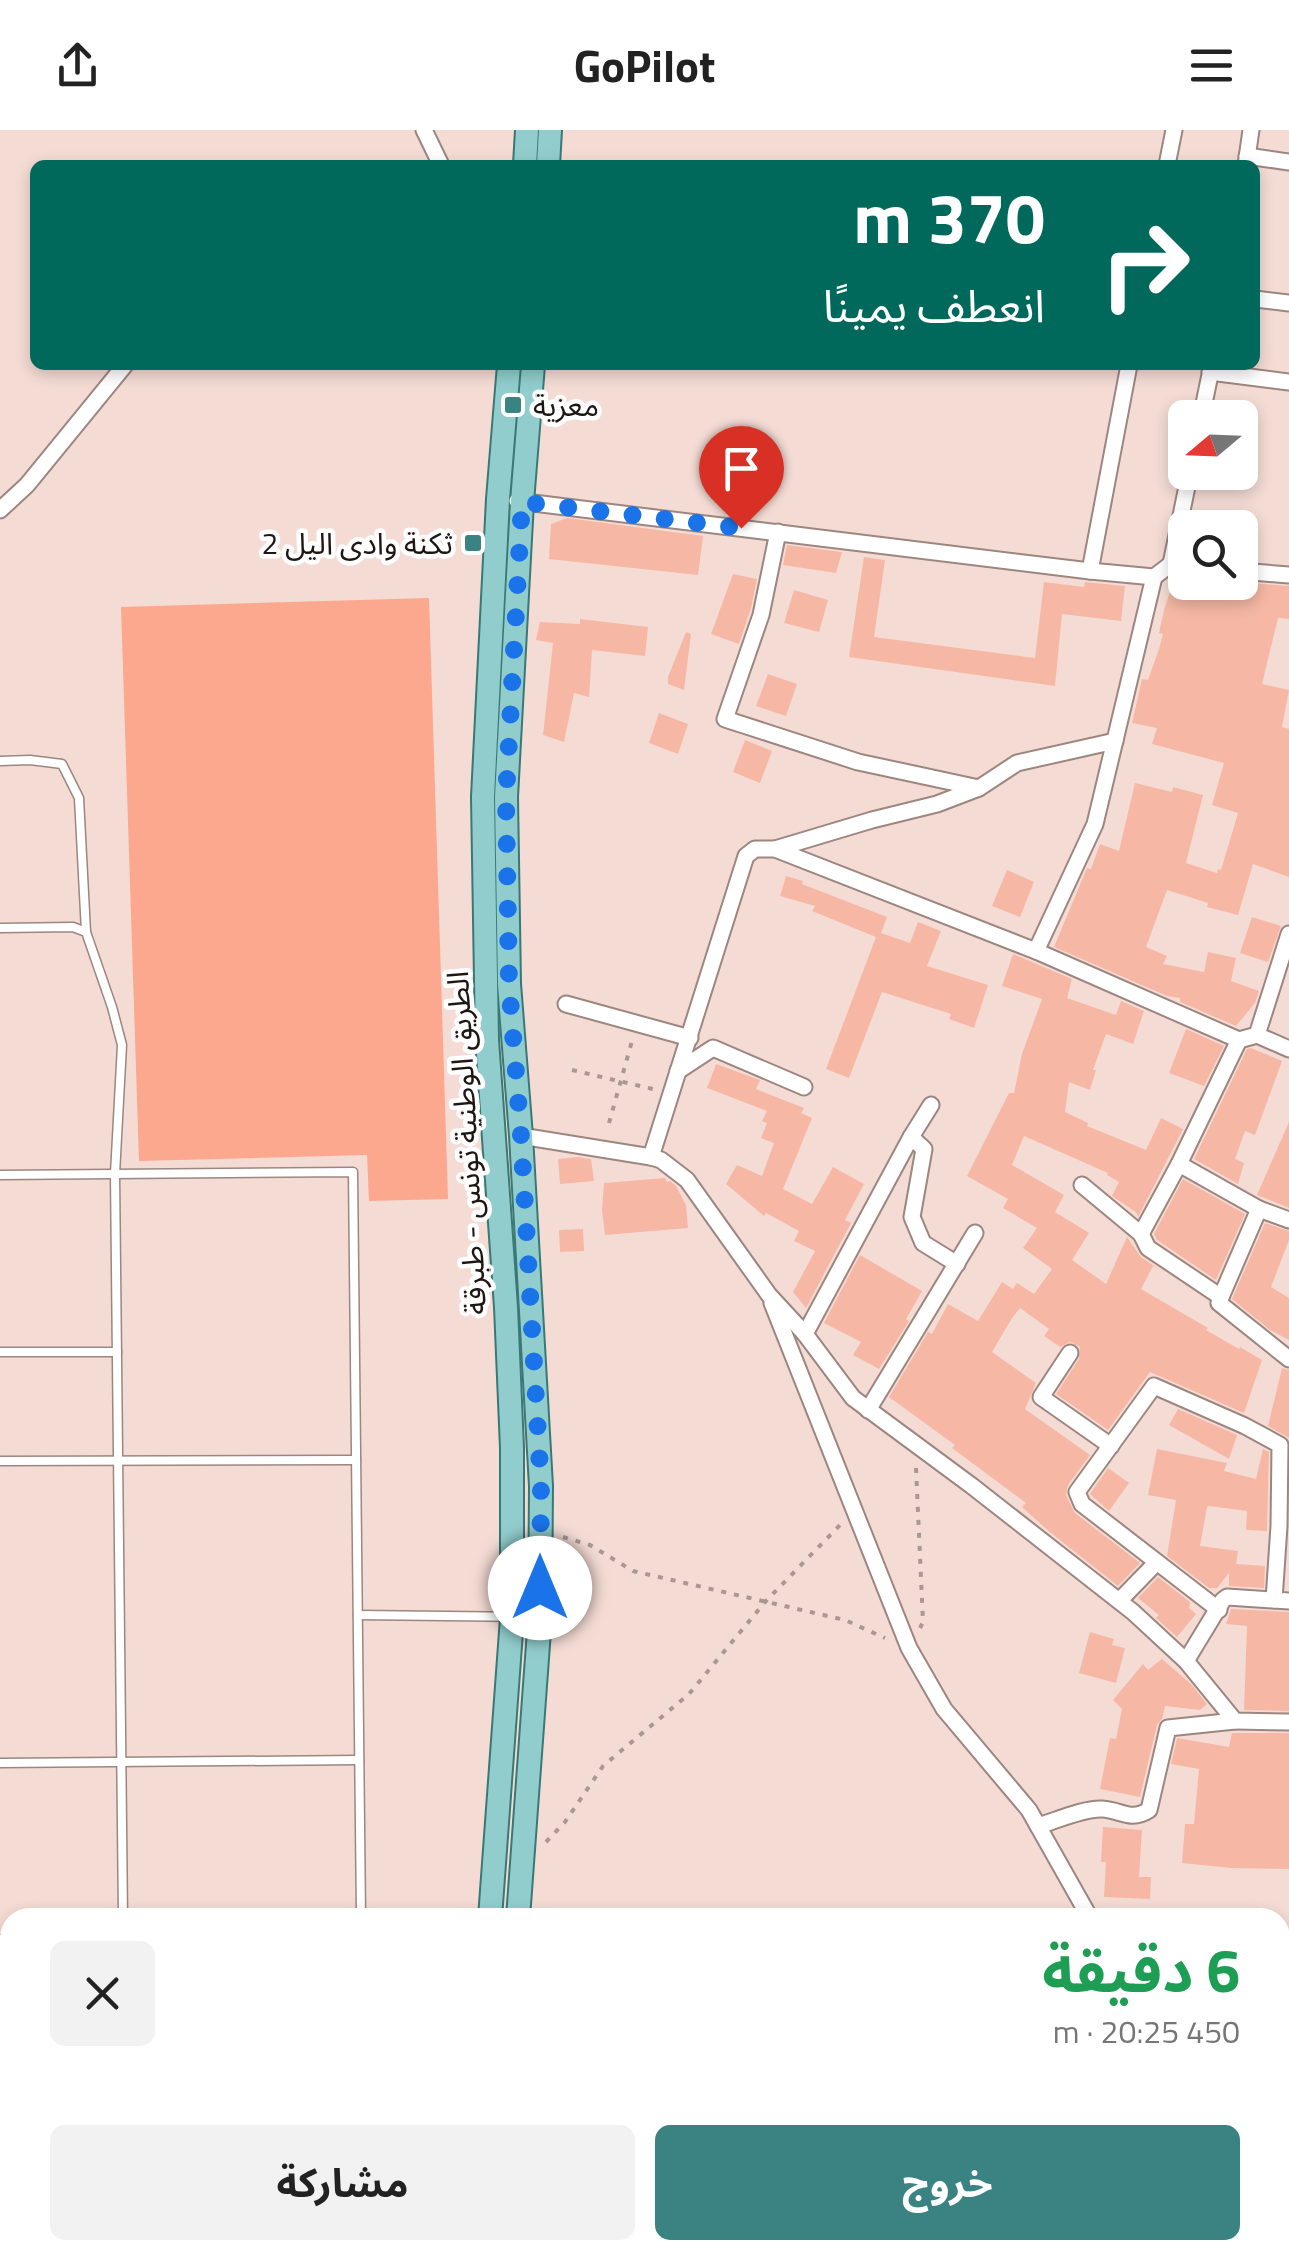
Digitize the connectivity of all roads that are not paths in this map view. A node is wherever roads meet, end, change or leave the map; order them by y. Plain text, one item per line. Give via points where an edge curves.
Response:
1 (424, 130) edge
2 (527, 130) edge
3 (550, 130) edge
4 (1174, 130) edge
5 (1251, 130) edge
6 (438, 160) edge
7 (525, 160) edge
8 (548, 160) edge
9 (1168, 160) edge
10 (1246, 160) edge
11 (1260, 161) edge
12 (1289, 162) edge
13 (1260, 299) edge
14 (1289, 302) edge
15 (121, 370) edge
16 (509, 370) edge
17 (531, 370) edge
18 (1128, 370) edge
19 (1211, 370) edge
20 (1222, 370) edge
21 (1289, 382) edge
22 (1205, 400) edge
23 (510, 500) junction
24 (0, 510) edge
25 (778, 532) junction
26 (1168, 570) edge
27 (1090, 571) junction
28 (1258, 572) edge
29 (1289, 574) edge
30 (1154, 576) junction
31 (1115, 741) junction
32 (0, 761) edge
33 (979, 788) junction
34 (775, 849) junction
35 (0, 928) edge
36 (86, 932) junction
37 (1289, 934) edge
38 (1036, 952) junction
39 (566, 1004) dead end
40 (1257, 1035) junction
41 (690, 1038) junction
42 (1239, 1040) junction
43 (1289, 1049) edge
44 (678, 1072) junction
45 (804, 1088) dead end
46 (931, 1105) dead end
47 (521, 1136) junction
48 (911, 1137) junction
49 (650, 1158) junction
50 (1180, 1164) junction
51 (115, 1174) junction
52 (0, 1175) edge
53 (1082, 1185) dead end
54 (1259, 1209) junction
55 (1289, 1220) edge
56 (975, 1233) dead end
57 (1141, 1234) junction
58 (956, 1264) junction
59 (769, 1295) junction
60 (1221, 1296) junction
61 (804, 1334) junction
62 (0, 1352) edge
63 (117, 1352) junction
64 (1070, 1353) dead end
65 (1289, 1359) edge
66 (868, 1410) junction
67 (1111, 1446) junction
68 (356, 1460) junction
69 (118, 1461) junction
70 (0, 1462) edge
71 (1156, 1563) junction
72 (1119, 1601) junction
73 (1282, 1601) edge
74 (1219, 1610) junction
75 (358, 1616) junction
76 (540, 1616) junction
77 (512, 1618) junction
78 (1186, 1661) junction
79 (1235, 1721) junction
80 (1289, 1722) edge
81 (359, 1760) junction
82 (122, 1762) junction
83 (0, 1763) edge
84 (1038, 1826) junction
85 (123, 1908) edge
86 (361, 1908) edge
87 (491, 1908) edge
88 (519, 1908) edge
89 (1084, 1908) edge

1 - 6 street
2 - 7 main road
3 - 8 main road
4 - 9 street
5 - 10 street
11 - 12 street
13 - 14 street
15 - 24 street
16 - 23 main road, الطريق الوطنية تونس - طبرقة
17 - 23 main road, الطريق الوطنية تونس - طبرقة
18 - 27 street
19 - 22 street
20 - 21 street
23 - 25 street
23 - 47 main road, الطريق الوطنية تونس - طبرقة via 509,984
23 - 77 main road, الطريق الوطنية تونس - طبرقة via 482,797 488,1040 512,1448
25 - 27 street
25 - 33 street via 761,615 725,719 858,762
26 - 30 street
27 - 30 street
28 - 29 street
30 - 31 street
31 - 33 street via 1017,763
31 - 38 street via 1095,824
32 - 36 lane via 62,764 80,798
33 - 34 street
34 - 38 street
34 - 41 street via 746,856
35 - 36 lane
36 - 51 lane via 122,1045
37 - 40 street
38 - 42 street
39 - 41 street
40 - 42 street
40 - 43 street
41 - 44 street
42 - 50 street
44 - 45 street via 713,1048
44 - 49 street
46 - 48 street
47 - 49 street
47 - 76 main road, الطريق الوطنية تونس - طبرقة via 541,1486
48 - 58 street via 924,1149 912,1217 923,1243
48 - 61 street
49 - 59 street via 688,1180
50 - 54 street
50 - 57 street
51 - 52 lane
51 - 63 lane
51 - 68 lane via 353,1172
53 - 57 street
54 - 55 street
54 - 60 street
56 - 58 street
57 - 60 street via 1148,1248
58 - 66 street
59 - 61 street
59 - 84 street via 910,1648 944,1709
60 - 65 street via 1219,1304
61 - 66 street
62 - 63 lane
63 - 69 lane
64 - 67 street via 1041,1397
66 - 72 street
67 - 71 street via 1078,1497
67 - 73 street via 1154,1386 1280,1445
68 - 69 lane
68 - 75 lane
69 - 70 lane
69 - 82 lane
71 - 72 street
71 - 74 street
72 - 78 street
73 - 74 street via 1227,1597
74 - 78 street
75 - 77 lane
75 - 81 lane
76 - 77 lane
76 - 88 main road, الطريق الوطنية تونس - طبرقة
77 - 87 main road, الطريق الوطنية تونس - طبرقة
78 - 79 street
79 - 80 street
79 - 84 street via 1168,1728 1144,1814 1100,1809
81 - 82 lane
81 - 86 lane
82 - 83 lane
82 - 85 lane
84 - 89 street

